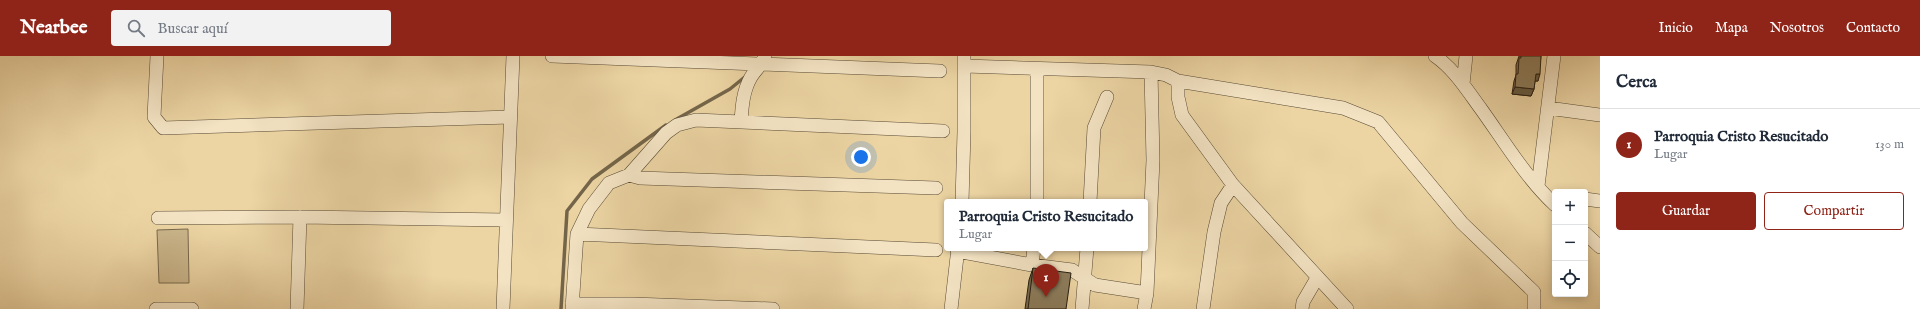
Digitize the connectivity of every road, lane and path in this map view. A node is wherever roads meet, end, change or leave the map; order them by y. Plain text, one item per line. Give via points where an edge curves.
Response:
1 (157, 56) edge
2 (513, 56) edge
3 (552, 56) edge
4 (1435, 56) edge
5 (1466, 56) edge
6 (1554, 56) edge
7 (965, 61) edge
8 (761, 62) edge
9 (1037, 68) junction
10 (940, 71) dead end
11 (1151, 72) junction
12 (1178, 81) junction
13 (1463, 84) junction
14 (1107, 97) dead end
15 (1548, 108) junction
16 (1600, 115) edge
17 (510, 117) junction
18 (741, 122) junction
19 (943, 131) dead end
20 (629, 175) junction
21 (1233, 185) junction
22 (936, 188) dead end
23 (1545, 192) edge
24 (962, 199) edge
25 (1037, 199) edge
26 (1090, 199) edge
27 (1588, 199) edge
28 (1552, 201) edge
29 (1600, 201) edge
30 (300, 217) junction
31 (158, 218) dead end
32 (506, 220) junction
33 (577, 234) junction
34 (1588, 236) edge
35 (1600, 247) edge
36 (936, 250) dead end
37 (958, 251) edge
38 (967, 251) edge
39 (1034, 251) edge
40 (1087, 251) edge
41 (1032, 265) junction
42 (1085, 277) junction
43 (1317, 278) junction
44 (1147, 294) junction
45 (572, 307) edge
46 (634, 307) edge
47 (706, 308) edge
48 (156, 309) edge
49 (192, 309) edge
50 (297, 309) edge
51 (503, 309) edge
52 (771, 309) edge
53 (950, 309) edge
54 (1082, 309) edge
55 (1144, 309) edge
56 (1203, 309) edge
57 (1302, 309) edge
58 (1347, 309) edge
59 (1534, 309) edge

1 - 17 street via 154,117 163,128
2 - 17 street
3 - 8 street via 743,64
4 - 13 street via 1443,61
5 - 13 street
6 - 15 street
7 - 9 street
7 - 24 street
8 - 10 street
8 - 18 street via 751,76 744,94
9 - 11 street
9 - 25 street
11 - 12 street
11 - 44 street via 1153,160
12 - 21 street via 1182,115
12 - 59 street via 1343,108 1378,122 1462,223 1534,292
13 - 23 street via 1515,158
14 - 26 street via 1094,128
15 - 16 street
15 - 23 street
17 - 32 street
18 - 19 street
18 - 20 street via 696,120 677,125 666,133
20 - 22 street via 640,178
20 - 33 street via 609,183 590,209
21 - 43 street
21 - 56 street via 1221,204
23 - 28 street
27 - 29 street
30 - 31 street
30 - 32 street
30 - 50 street
32 - 51 street
33 - 36 street
33 - 45 street
34 - 35 street
37 - 53 street
38 - 41 street
39 - 41 street
40 - 42 street
41 - 42 street via 1072,270
42 - 44 street via 1095,285
42 - 54 street
43 - 57 street via 1303,302
43 - 58 street
44 - 55 street
45 - 46 street
46 - 47 street
47 - 52 street
48 - 49 street

